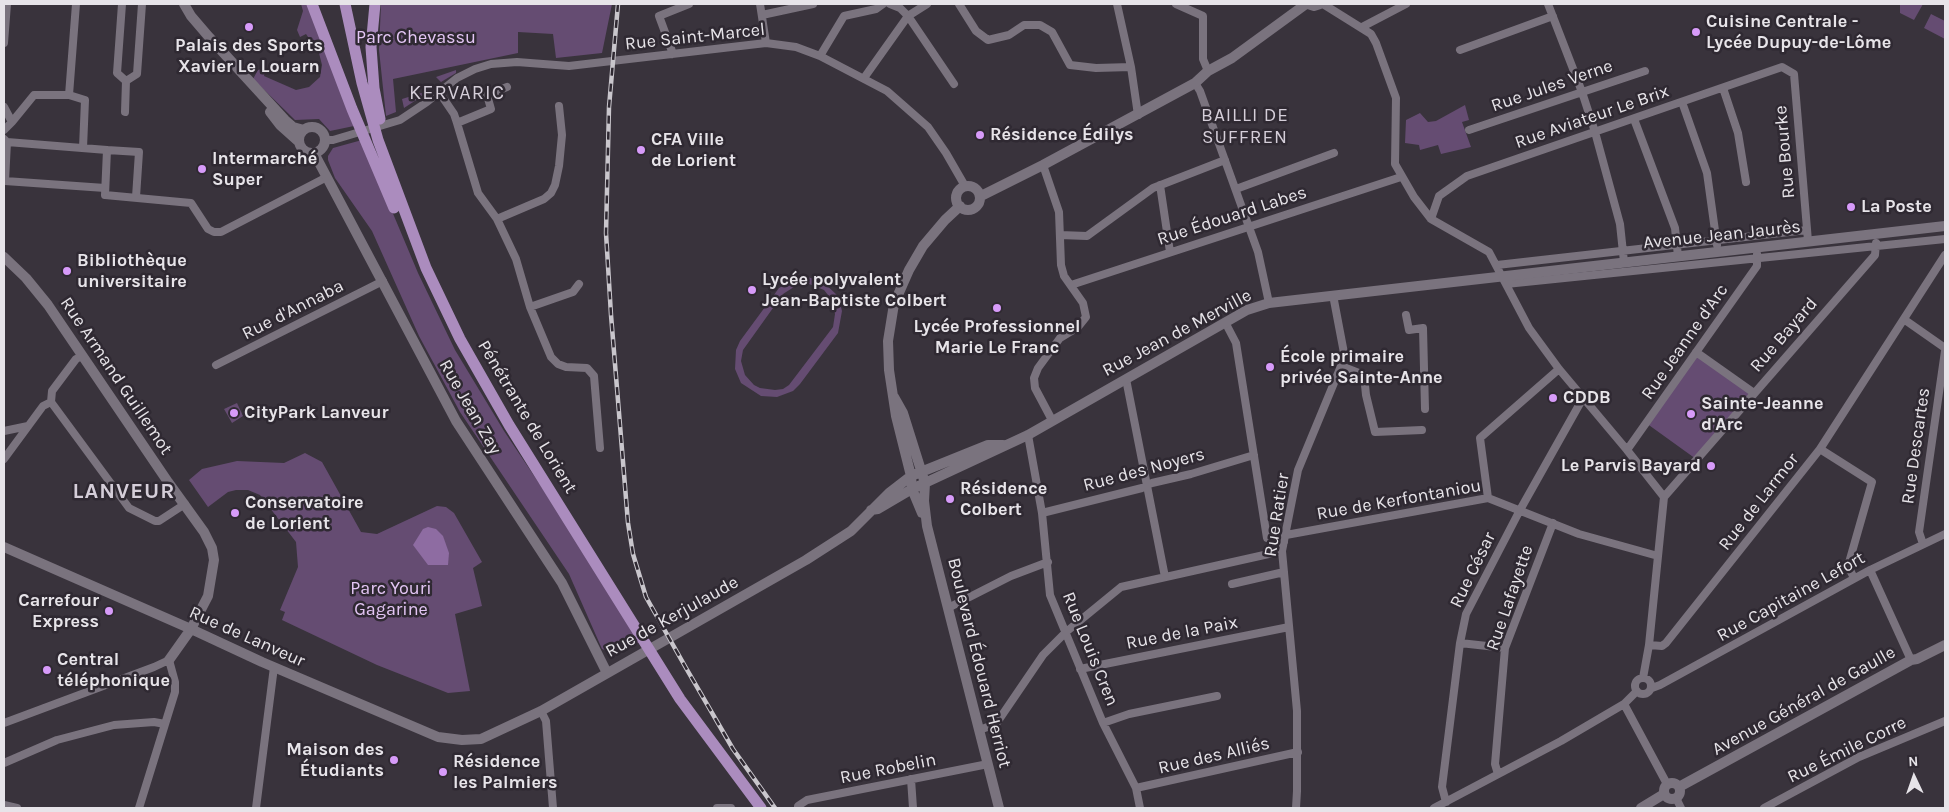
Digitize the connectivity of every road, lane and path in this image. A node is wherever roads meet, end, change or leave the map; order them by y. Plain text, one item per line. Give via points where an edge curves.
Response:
1 (7, 4) edge
2 (76, 4) edge
3 (122, 4) edge
4 (142, 4) edge
5 (184, 4) edge
6 (312, 4) edge
7 (345, 4) edge
8 (375, 4) edge
9 (760, 4) edge
10 (813, 4) edge
11 (883, 4) edge
12 (890, 4) edge
13 (927, 4) edge
14 (959, 4) edge
15 (1117, 4) edge
16 (1176, 4) edge
17 (1307, 4) edge
18 (1321, 4) edge
19 (1406, 4) edge
20 (1548, 4) edge
21 (684, 5) edge
22 (762, 15) junction
23 (908, 16) junction
24 (1553, 16) junction
25 (1362, 27) junction
26 (4, 43) edge
27 (766, 43) junction
28 (1460, 50) dead end
29 (673, 54) junction
30 (820, 56) junction
31 (1132, 67) junction
32 (1782, 67) joint
33 (1208, 71) junction
34 (1645, 71) dead end
35 (246, 78) junction
36 (864, 78) junction
37 (126, 81) junction
38 (1195, 83) junction
39 (954, 84) dead end
40 (507, 87) dead end
41 (1723, 88) junction
42 (439, 92) junction
43 (1582, 92) junction
44 (69, 95) junction
45 (1682, 102) junction
46 (559, 106) dead end
47 (4, 108) edge
48 (125, 112) dead end
49 (1138, 115) junction
50 (1634, 119) junction
51 (12, 122) junction
52 (457, 123) junction
53 (4, 130) edge
54 (304, 130) junction
55 (1469, 130) dead end
56 (1595, 132) junction
57 (6, 140) edge
58 (325, 140) junction
59 (299, 142) junction
60 (83, 148) junction
61 (107, 150) junction
62 (314, 153) junction
63 (1334, 153) dead end
64 (1226, 160) junction
65 (1043, 165) junction
66 (327, 177) junction
67 (1402, 177) junction
68 (4, 181) edge
69 (1746, 182) dead end
70 (1160, 185) junction
71 (964, 186) junction
72 (1236, 189) junction
73 (105, 191) junction
74 (981, 196) junction
75 (136, 197) junction
76 (401, 205) junction
77 (960, 206) junction
78 (496, 219) junction
79 (1431, 219) junction
80 (1249, 226) junction
81 (1945, 226) edge
82 (1807, 230) junction
83 (1875, 234) junction
84 (1060, 235) junction
85 (1945, 239) edge
86 (1717, 240) junction
87 (1808, 241) junction
88 (1677, 245) junction
89 (1876, 246) junction
90 (1756, 247) junction
91 (1623, 251) junction
92 (1170, 252) junction
93 (1718, 252) junction
94 (1945, 255) edge
95 (1678, 256) junction
96 (4, 257) edge
97 (1758, 259) junction
98 (1624, 262) junction
99 (1497, 266) junction
100 (426, 268) junction
101 (1504, 280) junction
102 (383, 281) junction
103 (579, 284) dead end
104 (1071, 285) junction
105 (1333, 295) junction
106 (1269, 303) junction
107 (530, 307) junction
108 (1406, 314) dead end
109 (1905, 320) junction
110 (1225, 322) junction
111 (1945, 350) edge
112 (1696, 352) junction
113 (82, 356) junction
114 (216, 365) dead end
115 (1341, 366) junction
116 (1559, 369) junction
117 (1126, 379) junction
118 (1754, 393) junction
119 (894, 397) junction
120 (1583, 398) junction
121 (51, 402) junction
122 (1425, 409) dead end
123 (1052, 420) junction
124 (28, 426) junction
125 (1422, 430) dead end
126 (4, 431) edge
127 (1028, 435) junction
128 (1006, 445) junction
129 (600, 448) dead end
130 (1820, 449) junction
131 (1627, 450) junction
132 (1254, 455) junction
133 (4, 459) edge
134 (921, 471) junction
135 (911, 476) junction
136 (925, 483) junction
137 (1148, 485) junction
138 (912, 489) junction
139 (1664, 497) junction
140 (1488, 498) junction
141 (185, 504) junction
142 (871, 510) junction
143 (1520, 510) junction
144 (1042, 513) junction
145 (1553, 523) junction
146 (928, 526) junction
147 (1945, 534) edge
148 (1285, 538) junction
149 (1923, 544) junction
150 (4, 547) edge
151 (1282, 551) junction
152 (1658, 556) junction
153 (1048, 562) junction
154 (1870, 570) junction
155 (1284, 572) junction
156 (1165, 577) junction
157 (1854, 578) junction
158 (1232, 584) dead end
159 (948, 608) junction
160 (1289, 627) junction
161 (191, 629) junction
162 (1066, 632) junction
163 (1460, 643) junction
164 (1649, 644) junction
165 (1945, 645) edge
166 (1505, 648) junction
167 (169, 660) junction
168 (1911, 660) junction
169 (274, 667) junction
170 (1080, 669) junction
171 (607, 673) junction
172 (1643, 678) junction
173 (1652, 688) junction
174 (1637, 691) junction
175 (1217, 696) dead end
176 (1624, 704) junction
177 (541, 711) junction
178 (1945, 721) edge
179 (1103, 722) junction
180 (4, 723) edge
181 (165, 724) junction
182 (979, 730) junction
183 (481, 739) joint
184 (1298, 752) junction
185 (4, 763) edge
186 (988, 764) junction
187 (1498, 774) junction
188 (911, 779) junction
189 (1679, 787) junction
190 (1136, 788) junction
191 (1666, 789) junction
192 (1676, 798) junction
193 (1446, 802) junction
194 (4, 804) edge
195 (17, 808) edge
196 (140, 808) edge
197 (256, 808) edge
198 (553, 808) edge
199 (717, 808) edge
200 (731, 808) edge
201 (761, 808) edge
202 (798, 808) edge
203 (913, 808) edge
204 (999, 808) edge
205 (1140, 808) edge
206 (1296, 808) edge
207 (1434, 808) edge
208 (1641, 808) edge
209 (1681, 808) edge
210 (1764, 808) edge

1 - 26 street
2 - 44 street
3 - 37 street via 117,73
4 - 37 street via 137,74
5 - 35 main road
6 - 100 main road via 406,240
7 - 76 main road, Pénétrante de Lorient via 362,82
8 - 76 main road via 371,47 374,88
9 - 22 street
10 - 22 street
11 - 30 street via 876,9 844,16
12 - 23 street
13 - 23 street
14 - 31 street via 976,31 988,40 1009,36 1024,25 1040,25 1052,32 1070,65
15 - 31 street
16 - 33 street via 1202,16 1203,59
17 - 18 main road
17 - 33 main road via 1232,58
18 - 25 street
19 - 25 street
20 - 24 street
21 - 29 street via 659,16
22 - 27 street
23 - 36 street
23 - 39 street
24 - 28 street
24 - 43 street
25 - 67 street via 1376,43 1396,98 1395,164
27 - 29 street, Rue Saint-Marcel
27 - 30 street, Rue Saint-Marcel via 796,47
29 - 42 street, Rue Saint-Marcel via 569,66 517,62 490,64 457,78
30 - 36 street, Rue Saint-Marcel
31 - 49 street
32 - 41 street, Rue Aviateur Le Brix
32 - 82 street, Rue Bourke via 1794,74
33 - 38 main road
34 - 43 street, Rue Jules Verne
35 - 54 main road via 285,120
35 - 59 main road via 280,125
36 - 71 street, Rue Saint-Marcel via 887,92 928,127
37 - 48 street
38 - 49 main road
38 - 64 street
40 - 52 street via 487,95 491,109
41 - 45 street, Rue Aviateur Le Brix
41 - 69 street via 1738,133
42 - 52 street
42 - 58 street, Rue Saint-Marcel via 400,120
43 - 55 street, Rue Jules Verne
43 - 56 street
44 - 51 street via 34,96
44 - 60 street via 85,100
45 - 50 street, Rue Aviateur Le Brix
45 - 86 street via 1708,173
46 - 78 street via 560,158 551,193
47 - 51 street
49 - 65 main road
50 - 56 street, Rue Aviateur Le Brix
50 - 88 street via 1675,228
51 - 53 street
52 - 78 street via 478,193
54 - 58 main road via 316,128
54 - 59 main road
56 - 79 street, Rue Aviateur Le Brix via 1467,176 1439,196
56 - 91 street via 1620,224
57 - 60 street
57 - 68 street
58 - 62 main road via 322,148
59 - 62 main road via 304,150
60 - 61 street
61 - 73 street
61 - 75 street via 139,152
62 - 66 main road, Rue Jean Zay
63 - 72 street
64 - 70 street
64 - 72 street
65 - 74 main road
65 - 84 street via 1059,212
66 - 75 street via 217,232 208,229 191,203
66 - 102 main road, Rue Jean Zay
67 - 79 street
67 - 80 street, Rue Édouard Labes
68 - 73 street
70 - 84 street via 1087,236
70 - 92 street
71 - 74 main road via 975,187
71 - 77 main road via 956,196
72 - 80 street
73 - 75 street
74 - 77 main road via 979,204 972,210
76 - 100 main road, Pénétrante de Lorient
77 - 119 main road via 923,246 908,270 894,304 888,341
78 - 107 street via 516,259
79 - 99 street via 1489,252
80 - 92 street, Rue Édouard Labes
80 - 106 street via 1262,265
81 - 83 main road, Avenue Jean Jaurès
82 - 86 street
82 - 87 street, Rue Bourke
83 - 87 main road, Avenue Jean Jaurès
83 - 89 street
84 - 104 street via 1060,265
85 - 89 street
86 - 88 street
86 - 93 street
87 - 90 main road, Avenue Jean Jaurès
88 - 91 street
88 - 95 street
89 - 97 street
89 - 118 street, Rue Bayard via 1875,255
90 - 93 main road, Avenue Jean Jaurès
90 - 97 street
91 - 98 street
91 - 99 street
92 - 104 street, Rue Édouard Labes
93 - 95 main road, Avenue Jean Jaurès
94 - 109 street, Rue de Larmor
95 - 98 main road, Avenue Jean Jaurès
96 - 113 main road, Rue Armand Guillemot via 44,300
97 - 101 street
97 - 112 street, Rue Jeanne d'Arc via 1757,266
98 - 101 main road, Avenue Jean Jaurès
99 - 101 street
100 - 201 main road, Pénétrante de Lorient via 460,339 509,425 680,699
101 - 105 main road, Rue Jean de Merville
101 - 116 street via 1529,328
102 - 114 street, Rue d'Annaba
102 - 171 main road, Rue Jean Zay via 456,421 562,583
103 - 107 street via 573,292
104 - 123 street via 1083,303 1086,317 1078,327 1060,338 1036,373 1035,388
105 - 106 main road, Rue Jean de Merville
105 - 115 street, Rue Ratier via 1344,353
106 - 110 main road, Rue Jean de Merville
107 - 129 street via 551,357 566,367 587,368 594,376
108 - 122 street via 1409,330 1424,328
109 - 111 street, Rue Descartes
109 - 130 street, Rue de Larmor
110 - 117 main road, Rue Jean de Merville
110 - 132 street via 1236,343
111 - 149 street, Rue Descartes via 1919,532
112 - 118 street
112 - 131 street, Rue Jeanne d'Arc
113 - 121 street via 76,359 52,391
113 - 141 main road, Rue Armand Guillemot
115 - 125 street via 1364,374 1375,432
115 - 148 street, Rue Ratier via 1298,470
116 - 120 street
116 - 140 street via 1480,438
117 - 123 main road, Rue Jean de Merville
117 - 137 street
118 - 139 street, Rue Bayard
119 - 134 main road, Boulevard Édouard Herriot via 903,413
119 - 135 main road, Boulevard Édouard Herriot
120 - 131 street
120 - 143 street, Rue César
121 - 124 street via 43,406
121 - 141 street via 128,508 156,521
123 - 127 main road, Rue Jean de Merville
124 - 126 street
124 - 133 street
127 - 128 main road, Rue de Kerjulaude
127 - 144 street, Rue Louis Cren
128 - 134 main road, Rue de Kerjulaude via 988,445
128 - 136 main road, Rue de Kerjulaude
130 - 157 street via 1872,482 1848,566
130 - 164 street, Rue de Larmor via 1666,643 1662,646
131 - 139 street
132 - 137 street, Rue des Noyers
132 - 148 street via 1267,538
134 - 135 main road, Rue de Kerjulaude
134 - 136 main road, Boulevard Édouard Herriot
135 - 136 main road
135 - 138 main road, Boulevard Édouard Herriot
135 - 142 main road, Rue de Kerjulaude
136 - 138 main road, Rue de Kerjulaude
136 - 146 main road, Boulevard Édouard Herriot
137 - 144 street, Rue des Noyers
137 - 156 street
138 - 142 main road, Rue de Kerjulaude
138 - 146 main road, Boulevard Édouard Herriot
139 - 152 street
140 - 143 street, Rue de Kerfontaniou
140 - 148 street, Rue de Kerfontaniou
141 - 161 main road, Rue Armand Guillemot via 208,540 214,560 208,596
142 - 171 main road, Rue de Kerjulaude via 851,531 806,560
143 - 145 street, Rue de Kerfontaniou
143 - 163 street, Rue César via 1466,614
144 - 153 street, Rue Louis Cren
145 - 152 street, Rue de Kerfontaniou via 1579,534
145 - 166 street, Rue Lafayette
146 - 159 main road, Boulevard Édouard Herriot
147 - 149 street, Rue Capitaine Lefort
148 - 151 street, Rue Ratier
149 - 154 street, Rue Capitaine Lefort
150 - 161 main road, Rue de Lanveur
151 - 155 street, Rue Ratier
151 - 156 street
152 - 164 street
153 - 159 street via 1011,576
153 - 162 street, Rue Louis Cren via 1050,595
154 - 157 street, Rue Capitaine Lefort
154 - 168 street
155 - 158 street
155 - 160 street, Rue Ratier
156 - 162 street via 1121,587
157 - 173 street, Rue Capitaine Lefort
159 - 182 main road, Boulevard Édouard Herriot
160 - 170 street, Rue de la Paix
160 - 184 street, Rue Ratier
161 - 167 main road, Rue Armand Guillemot
161 - 169 main road, Rue de Lanveur
162 - 170 street, Rue Louis Cren
162 - 182 street via 1043,655 996,724
163 - 166 street
163 - 193 street, Rue César via 1442,787
164 - 172 street
165 - 168 main road, Avenue Général de Gaulle
166 - 187 street, Rue Lafayette via 1495,764
167 - 180 street
167 - 181 street via 175,692
168 - 189 main road, Avenue Général de Gaulle
169 - 183 main road, Rue de Lanveur via 438,737
169 - 197 street
170 - 179 street, Rue Louis Cren
171 - 177 main road, Rue de Kerjulaude
172 - 173 street via 1650,681
172 - 174 street via 1636,682
173 - 174 street via 1644,694
174 - 176 street
175 - 179 street
176 - 187 street
176 - 191 street
177 - 183 main road, Rue de Kerjulaude
177 - 198 street via 546,718 548,732
178 - 210 street, Rue Émile Corre via 1859,757
179 - 190 street, Rue Louis Cren
181 - 185 street via 114,725 57,740
181 - 196 street
182 - 186 main road, Boulevard Édouard Herriot
184 - 190 street, Rue des Alliés
184 - 206 street, Rue Ratier
186 - 188 street, Rue Robelin
186 - 204 main road, Boulevard Édouard Herriot
187 - 193 street
188 - 202 street, Rue Robelin via 807,800
188 - 203 street
189 - 191 main road via 1675,784
189 - 192 main road
190 - 205 street, Rue Louis Cren
191 - 192 main road via 1669,799
191 - 208 main road
192 - 209 street
193 - 207 street
194 - 195 street
199 - 200 street

